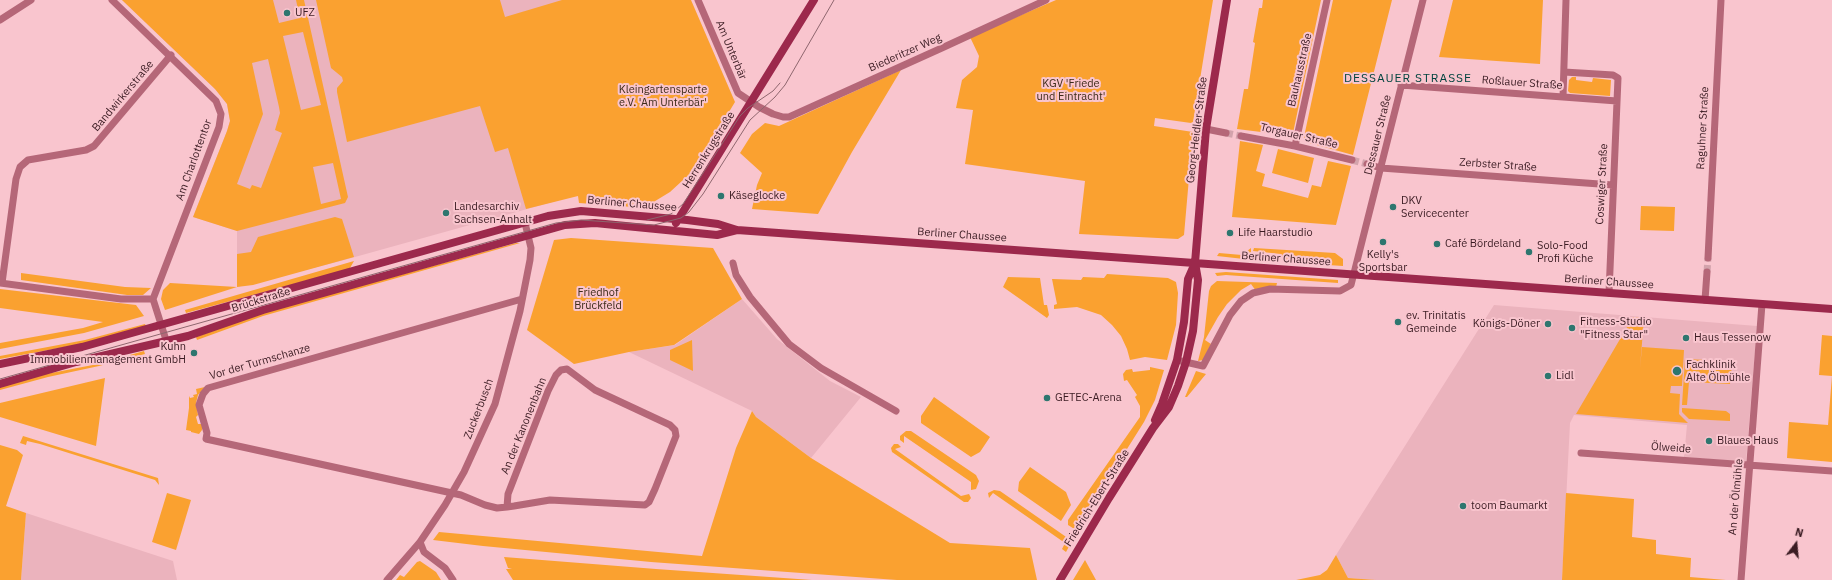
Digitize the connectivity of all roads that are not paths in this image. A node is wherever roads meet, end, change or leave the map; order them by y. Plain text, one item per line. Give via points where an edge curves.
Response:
1 (31, 0) edge
2 (112, 0) edge
3 (698, 0) edge
4 (814, 0) edge
5 (1046, 0) edge
6 (1227, 0) edge
7 (1327, 0) edge
8 (1423, 0) edge
9 (1566, 0) edge
10 (1721, 0) edge
11 (0, 20) edge
12 (171, 55) junction
13 (1564, 72) junction
14 (1617, 77) joint
15 (1401, 85) junction
16 (1563, 97) junction
17 (1617, 101) junction
18 (751, 103) junction
19 (1206, 129) junction
20 (1226, 133) tunnel mouth
21 (1241, 136) tunnel mouth
22 (1295, 146) junction
23 (1352, 160) tunnel mouth
24 (1367, 164) tunnel mouth
25 (1381, 168) junction
26 (1613, 185) junction
27 (677, 219) junction
28 (525, 223) junction
29 (674, 230) junction
30 (737, 230) junction
31 (528, 235) junction
32 (1708, 258) tunnel mouth
33 (733, 263) dead end
34 (1195, 263) junction
35 (1707, 272) tunnel mouth
36 (1355, 275) junction
37 (1, 283) edge
38 (1609, 293) junction
39 (153, 299) junction
40 (522, 299) junction
41 (1705, 300) junction
42 (1762, 304) junction
43 (1832, 309) edge
44 (162, 325) junction
45 (166, 340) junction
46 (1177, 360) junction
47 (1186, 362) junction
48 (0, 364) edge
49 (0, 384) edge
50 (896, 411) dead end
51 (1153, 428) junction
52 (1581, 453) dead end
53 (1750, 465) junction
54 (1832, 471) edge
55 (452, 493) junction
56 (507, 507) junction
57 (420, 542) junction
58 (1741, 576) edge
59 (387, 580) edge
60 (453, 580) edge
61 (1060, 580) edge

1 - 11 street
2 - 12 street, Am Charlottentor
3 - 18 street, Am Unterbär via 738,93
4 - 18 main road, Herrenkrugstraße
5 - 18 street, Biederitzer Weg via 789,116 773,114
6 - 19 main road, Georg-Heidler-Straße
7 - 22 street, Bauhausstraße
8 - 15 street, Dessauer Straße
9 - 13 street
10 - 32 street, Raguhner Straße
12 - 37 street, Bandwirkerstraße via 94,146 86,150 35,158 20,166
12 - 39 street, Am Charlottentor via 218,103 222,117 220,128
13 - 14 street, Roßlauer Straße
13 - 16 street
14 - 17 street, Coswiger Straße
15 - 16 street, Roßlauer Straße
15 - 25 street, Dessauer Straße
16 - 17 street, Roßlauer Straße
17 - 26 street, Coswiger Straße
18 - 27 main road, Herrenkrugstraße
19 - 20 street
19 - 34 main road, Georg-Heidler-Straße
21 - 22 street, Torgauer Straße
22 - 23 street, Torgauer Straße
24 - 25 street
25 - 26 street, Zerbster Straße
25 - 36 street, Dessauer Straße
26 - 38 street, Coswiger Straße
27 - 28 main road, Berliner Chaussee via 581,211
27 - 29 main road, Herrenkrugstraße
27 - 30 main road, Berliner Chaussee via 718,224
28 - 31 street, Zuckerbusch
28 - 44 main road, Brückstraße
29 - 30 main road, Berliner Chaussee via 717,235
29 - 31 main road, Berliner Chaussee via 582,223
30 - 34 main road, Berliner Chaussee
31 - 40 street, Zuckerbusch via 531,251
31 - 45 main road, Brückstraße via 263,310 208,330
33 - 50 street via 736,275 750,297 789,344 817,365
34 - 36 main road, Berliner Chaussee
34 - 46 main road, Friedrich-Ebert-Straße via 1188,280 1184,329
34 - 47 main road, Friedrich-Ebert-Straße via 1198,280 1193,331
35 - 41 street
36 - 38 main road, Berliner Chaussee
36 - 47 street via 1351,285 1340,291 1270,289 1248,296 1230,314 1203,366
37 - 39 street via 121,299
38 - 41 main road, Berliner Chaussee
39 - 44 street
40 - 55 street, Zuckerbusch via 495,404
40 - 55 street, Vor der Turmschanze via 208,388 203,394 200,410 208,433 206,439
41 - 42 main road, Berliner Chaussee
42 - 43 main road, Berliner Chaussee
42 - 53 street, An der Ölmühle
44 - 45 street
44 - 48 main road, Brückstraße via 82,347
45 - 49 main road, Brückstraße
46 - 47 street
46 - 51 main road, Friedrich-Ebert-Straße
47 - 51 main road, Friedrich-Ebert-Straße via 1172,401
51 - 61 main road, Friedrich-Ebert-Straße
52 - 53 street, Ölweide
53 - 54 street, Ölweide
53 - 58 street, An der Ölmühle
55 - 56 street, An der Kanonenbahn via 489,506
55 - 57 street, Zuckerbusch
56 - 56 street, An der Kanonenbahn via 550,500 645,505 655,489 676,436 675,430 670,425 596,390 568,369 561,370 548,391 508,494
57 - 59 street, Zuckerbusch
57 - 60 street via 424,552 445,568

